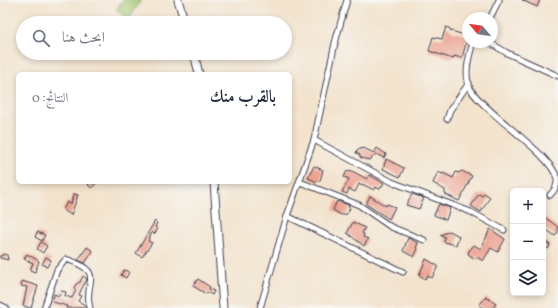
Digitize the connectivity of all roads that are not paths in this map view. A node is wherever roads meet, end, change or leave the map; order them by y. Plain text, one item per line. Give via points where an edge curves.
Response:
1 (178, 0) edge
2 (347, 0) edge
3 (499, 0) edge
4 (493, 12) edge
5 (183, 16) edge
6 (498, 47) edge
7 (472, 48) edge
8 (196, 60) edge
9 (199, 72) edge
10 (558, 76) edge
11 (469, 83) junction
12 (447, 119) dead end
13 (314, 140) junction
14 (300, 182) junction
15 (214, 184) edge
16 (550, 195) dead end
17 (286, 216) junction
18 (504, 230) dead end
19 (424, 240) dead end
20 (403, 272) dead end
21 (0, 305) edge
22 (6, 308) edge
23 (44, 308) edge
24 (90, 308) edge
25 (223, 308) edge
26 (260, 308) edge

1 - 5 street
2 - 13 street
3 - 4 street
6 - 10 street
7 - 11 street via 468,63
8 - 9 street
11 - 12 street via 450,110
11 - 16 street via 471,89 500,121 533,148 552,170 558,181
13 - 14 street
13 - 18 street via 392,182 471,212
14 - 17 street
14 - 19 street via 359,205 391,226
15 - 25 street
17 - 20 street
17 - 26 street
21 - 22 street
23 - 24 street via 57,270 66,259 83,266 91,276 88,298

